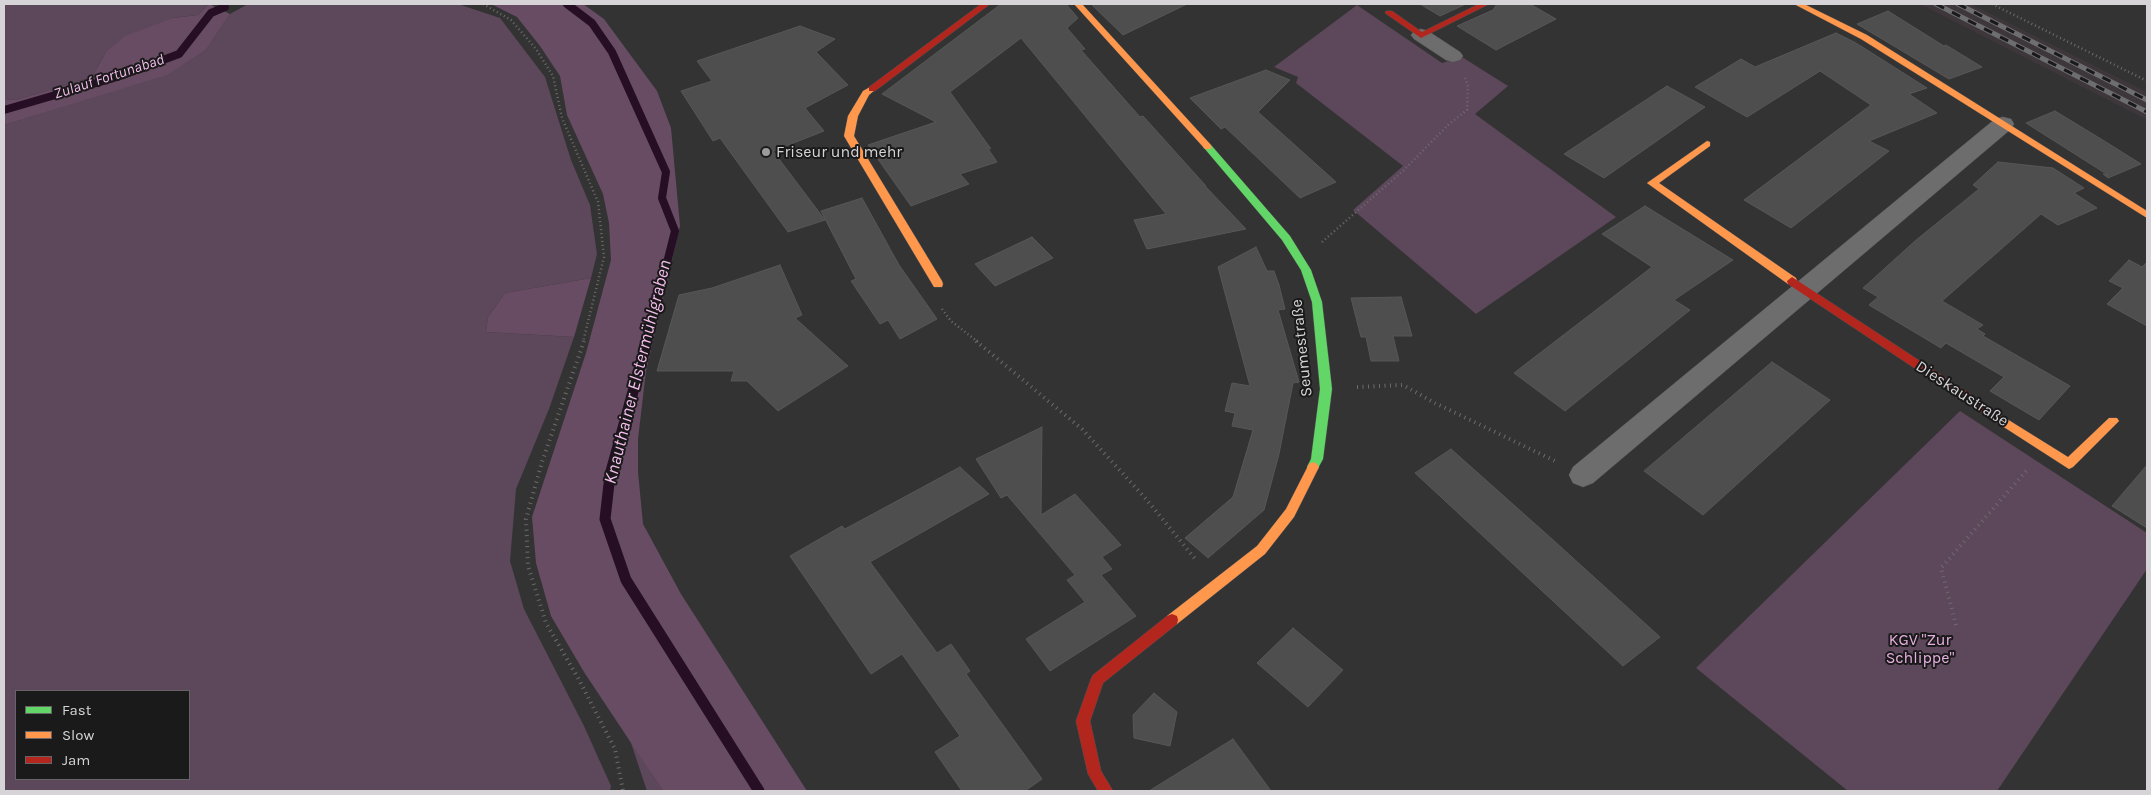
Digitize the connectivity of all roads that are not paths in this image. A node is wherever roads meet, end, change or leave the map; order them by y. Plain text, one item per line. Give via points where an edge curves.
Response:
1 (986, 4) edge
2 (1078, 4) edge
3 (1485, 4) edge
4 (1798, 4) edge
5 (1389, 13) dead end
6 (1421, 35) junction
7 (1453, 56) road end
8 (2003, 124) junction
9 (1707, 144) dead end
10 (2147, 215) edge
11 (938, 284) road end
12 (1804, 290) junction
13 (2113, 421) dead end
14 (1583, 474) road end
15 (1106, 791) edge

1 - 11 street via 866,93 853,116 849,136
2 - 15 street, Seumestraße via 1286,238 1306,270 1317,302 1326,389 1317,459 1290,514 1262,550 1098,679 1083,721 1095,774
3 - 6 street
4 - 8 street via 1864,37
5 - 6 street
6 - 7 street
8 - 10 street
8 - 12 street
9 - 12 street, Dieskaustraße via 1652,183
12 - 13 street, Dieskaustraße via 2069,464
12 - 14 street

